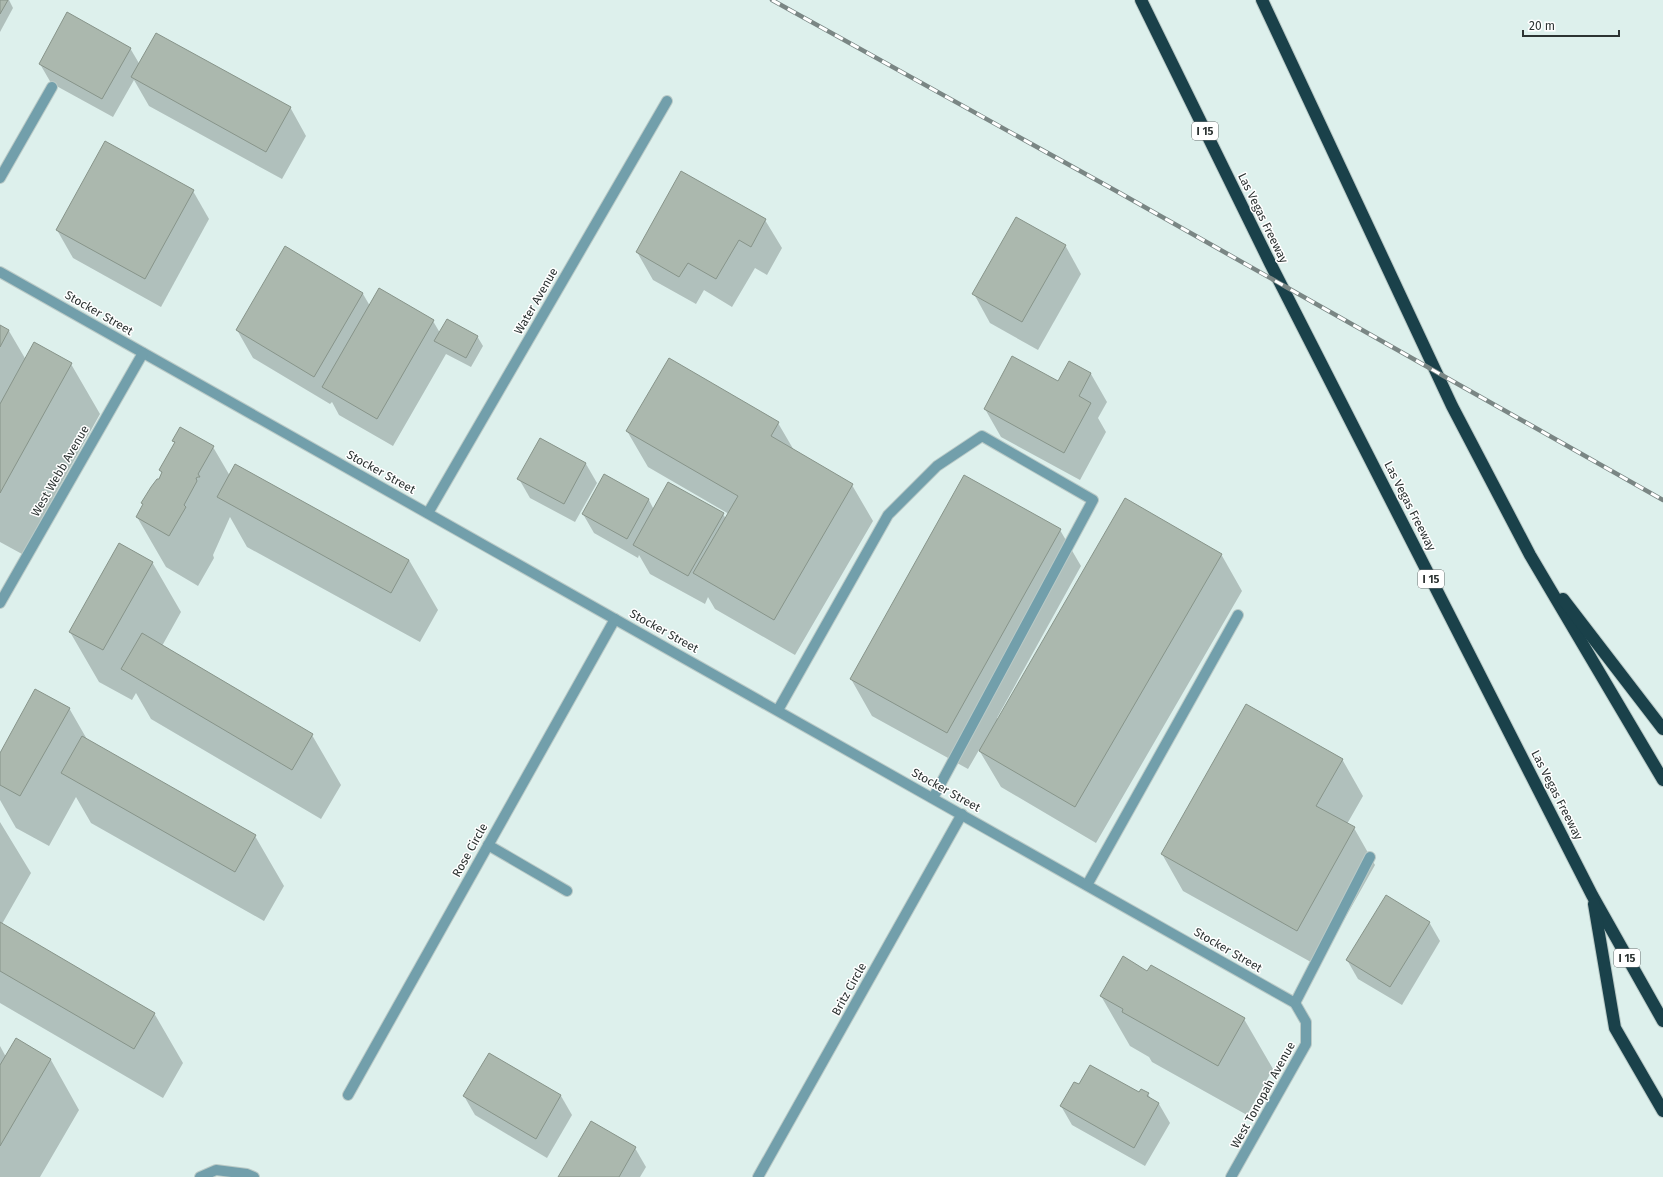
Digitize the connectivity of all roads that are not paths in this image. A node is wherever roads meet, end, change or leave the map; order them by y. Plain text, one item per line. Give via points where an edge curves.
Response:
1 (1141, 0) edge
2 (1262, 0) edge
3 (52, 87) dead end
4 (667, 101) dead end
5 (3, 165) edge
6 (0, 178) edge
7 (0, 272) edge
8 (143, 353) junction
9 (428, 513) junction
10 (1530, 555) junction
11 (0, 603) edge
12 (1238, 615) dead end
13 (615, 619) junction
14 (778, 710) junction
15 (1663, 729) edge
16 (1663, 780) edge
17 (933, 798) junction
18 (962, 814) junction
19 (488, 845) junction
20 (1370, 857) dead end
21 (1087, 885) junction
22 (567, 891) dead end
23 (1592, 895) junction
24 (1295, 1003) junction
25 (1663, 1021) edge
26 (348, 1095) dead end
27 (1663, 1111) edge
28 (200, 1177) edge
29 (254, 1177) edge
30 (758, 1177) edge
31 (1232, 1177) edge

1 - 23 highway, Las Vegas Freeway / I 15 via 1270,263
2 - 10 highway via 1452,406
3 - 5 street
4 - 9 street, Water Avenue
5 - 6 street
7 - 8 street, Stocker Street
8 - 9 street, Stocker Street
8 - 11 street, West Webb Avenue
9 - 13 street, Stocker Street
10 - 15 highway
10 - 16 highway
12 - 21 street
13 - 14 street, Stocker Street
13 - 19 street, Rose Circle
14 - 17 street, Stocker Street
14 - 17 street via 888,515 937,466 982,436 1093,500
17 - 18 street, Stocker Street
18 - 21 street, Stocker Street
18 - 30 street, Britz Circle
19 - 22 street
19 - 26 street, Rose Circle
20 - 24 street
21 - 24 street, Stocker Street
23 - 25 highway, Las Vegas Freeway / I 15
23 - 27 highway via 1615,1028
24 - 31 street, West Tonopah Avenue via 1306,1022 1306,1044
28 - 29 street via 216,1170

